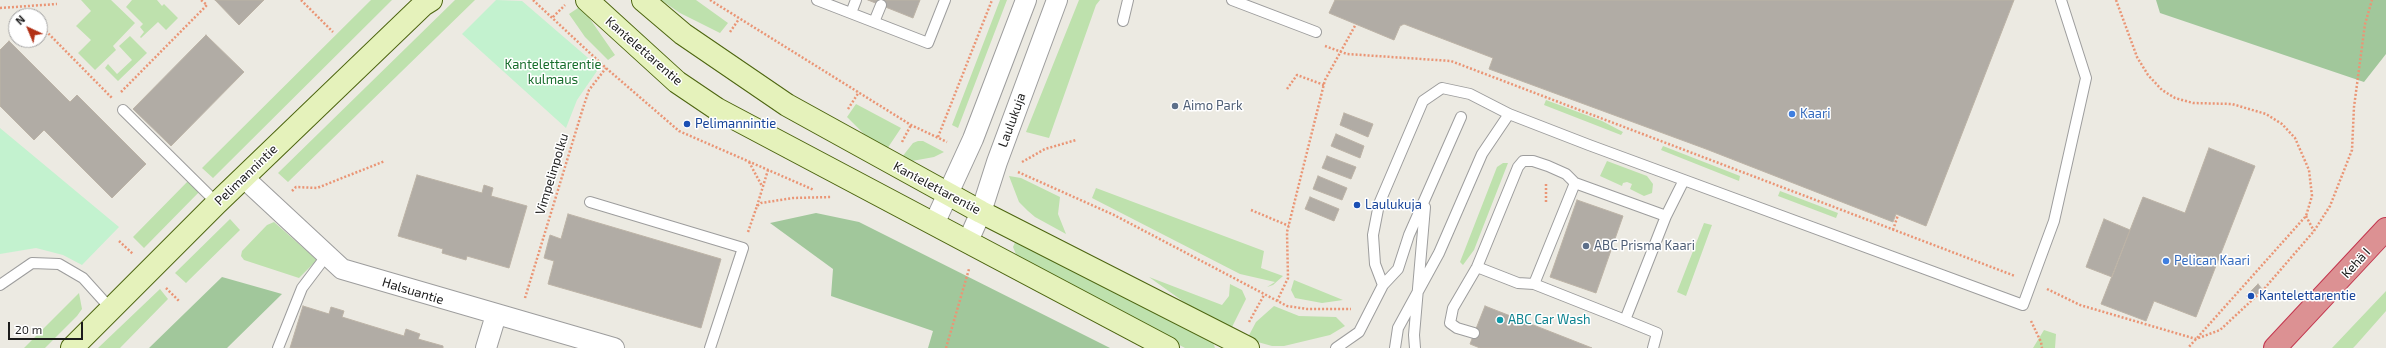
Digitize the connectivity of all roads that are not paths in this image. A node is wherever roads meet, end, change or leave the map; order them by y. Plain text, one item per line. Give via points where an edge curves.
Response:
1 (587, 0) edge
2 (643, 0) edge
3 (817, 0) edge
4 (856, 0) edge
5 (945, 0) edge
6 (1026, 0) edge
7 (1057, 0) edge
8 (1128, 0) edge
9 (2061, 0) edge
10 (1236, 1) edge
11 (426, 2) edge
12 (881, 5) dead end
13 (851, 13) junction
14 (1123, 21) dead end
15 (874, 22) junction
16 (1316, 32) dead end
17 (123, 110) dead end
18 (1509, 114) junction
19 (1461, 117) dead end
20 (244, 178) junction
21 (1684, 180) junction
22 (1575, 183) junction
23 (947, 193) junction
24 (1426, 201) junction
25 (590, 202) dead end
26 (217, 203) junction
27 (981, 212) junction
28 (1666, 216) junction
29 (934, 224) junction
30 (2386, 229) edge
31 (968, 241) junction
32 (327, 255) junction
33 (1477, 267) junction
34 (1534, 284) junction
35 (0, 285) edge
36 (1383, 285) junction
37 (1418, 289) junction
38 (111, 309) junction
39 (496, 315) junction
40 (1626, 320) junction
41 (1474, 334) dead end
42 (72, 348) edge
43 (278, 348) edge
44 (486, 348) edge
45 (614, 348) edge
46 (710, 348) edge
47 (1168, 348) edge
48 (1248, 348) edge
49 (1336, 348) edge
50 (1395, 348) edge
51 (1415, 348) edge
52 (1653, 348) edge
53 (2276, 348) edge

1 - 29 main road, Kantelettarentie via 677,82 717,109
2 - 23 main road, Kantelettarentie via 684,34 787,106
3 - 13 lane
4 - 13 lane
5 - 15 lane via 928,43
6 - 23 street via 973,139
7 - 27 street, Laulukuja via 999,154
8 - 14 lane
9 - 21 lane via 2086,78 2054,221 2023,305
10 - 16 lane
11 - 20 main road, Pelimannintie
12 - 15 lane
13 - 15 lane
17 - 26 lane
18 - 21 lane
18 - 36 lane via 1470,94 1442,88 1423,101 1379,204 1373,235 1375,264
18 - 37 lane via 1482,154 1439,253
19 - 24 lane
20 - 26 main road, Pelimannintie
20 - 32 street, Halsuantie
21 - 28 lane
22 - 28 lane
22 - 33 lane via 1566,174 1548,166 1523,161 1518,167
22 - 34 lane
23 - 27 main road, Kantelettarentie
23 - 29 street
24 - 36 lane via 1409,236 1398,269
24 - 37 lane
25 - 46 lane via 743,248
26 - 38 main road, Pelimannintie
27 - 31 street, Laulukuja
27 - 48 main road, Kantelettarentie
28 - 40 lane
29 - 31 main road, Kantelettarentie
30 - 53 highway, Kehä I
31 - 47 main road, Kantelettarentie
32 - 39 street, Halsuantie via 342,269
32 - 43 lane via 302,288
33 - 34 lane via 1518,283
33 - 41 lane via 1453,308 1450,322 1457,328
34 - 40 lane
35 - 38 lane via 32,263 60,264 83,278
36 - 49 lane via 1359,332
37 - 50 lane via 1398,328
37 - 51 lane
38 - 42 main road, Pelimannintie
39 - 44 street
39 - 45 street, Halsuantie
40 - 52 lane via 1657,333

